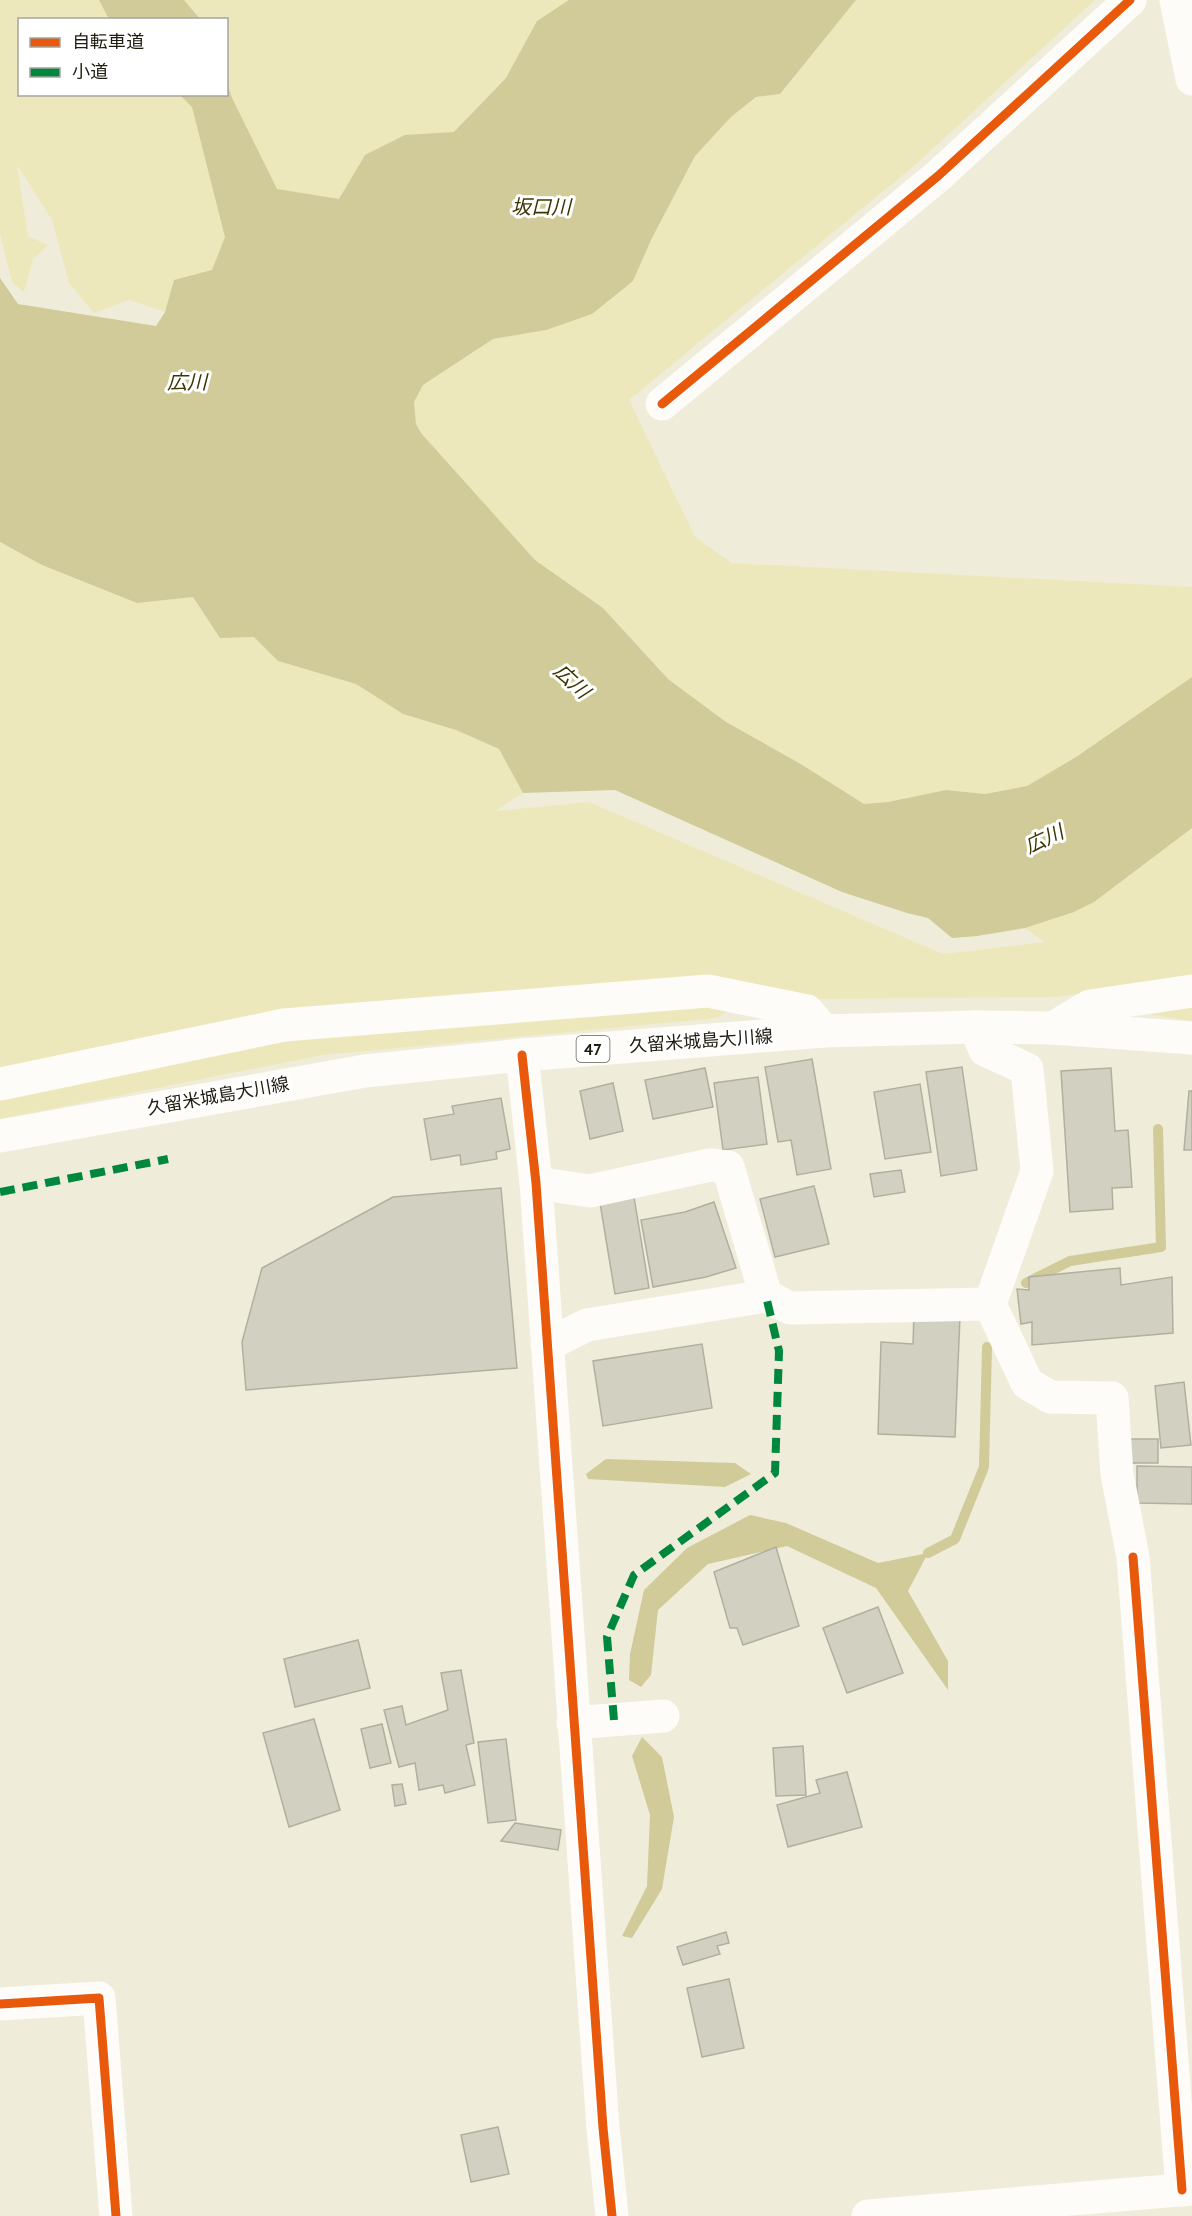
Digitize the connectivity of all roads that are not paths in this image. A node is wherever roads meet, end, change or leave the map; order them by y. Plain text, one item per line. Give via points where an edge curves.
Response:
1 (1130, 0) edge
2 (1176, 0) edge
3 (1192, 79) edge
4 (662, 404) dead end
5 (1192, 991) edge
6 (975, 1027) junction
7 (1053, 1028) junction
8 (824, 1031) junction
9 (1192, 1038) edge
10 (522, 1055) junction
11 (0, 1084) edge
12 (0, 1136) edge
13 (536, 1183) junction
14 (766, 1296) junction
15 (990, 1304) junction
16 (547, 1345) junction
17 (663, 1716) dead end
18 (573, 1723) junction
19 (0, 2004) edge
20 (1187, 2189) edge
21 (116, 2216) edge
22 (612, 2216) edge
23 (868, 2216) edge

1 - 4 street via 938,176
2 - 3 street
5 - 7 street via 1090,1005
6 - 7 street, 久留米城島大川線 / 47
6 - 8 street, 久留米城島大川線 / 47
6 - 15 street via 985,1050 1027,1069 1037,1171
7 - 9 street, 久留米城島大川線 / 47
8 - 10 street, 久留米城島大川線 / 47
8 - 11 street via 807,1011 708,991 284,1025
10 - 12 street, 久留米城島大川線 / 47 via 365,1071
10 - 13 street
13 - 14 street via 590,1191 710,1165 728,1167
13 - 16 street
14 - 15 street via 790,1308
14 - 16 street via 587,1325
15 - 20 street via 1027,1383 1050,1397 1112,1398 1117,1474 1132,1557
16 - 18 street
17 - 18 street
18 - 22 street
19 - 21 street via 99,1998
20 - 23 street

